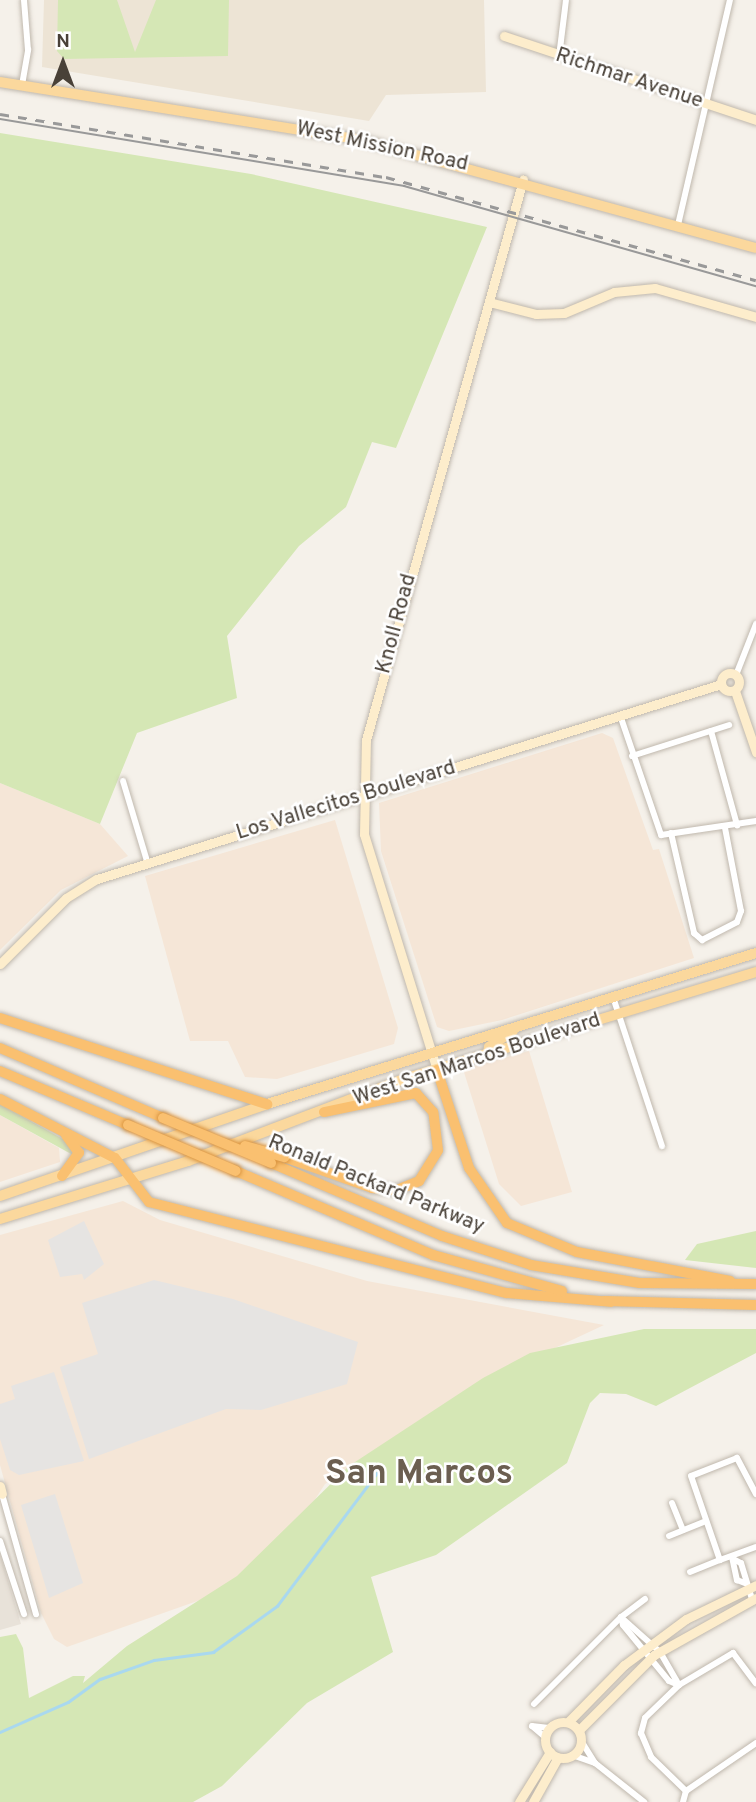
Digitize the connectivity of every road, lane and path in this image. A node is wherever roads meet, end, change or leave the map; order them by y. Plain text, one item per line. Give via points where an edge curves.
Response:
1 (24, 0) edge
2 (566, 0) edge
3 (730, 0) edge
4 (504, 36) dead end
5 (559, 57) junction
6 (0, 82) edge
7 (22, 85) junction
8 (706, 105) junction
9 (756, 120) edge
10 (523, 180) junction
11 (678, 225) junction
12 (756, 248) edge
13 (489, 302) junction
14 (756, 317) edge
15 (756, 624) edge
16 (736, 675) junction
17 (720, 684) junction
18 (734, 691) junction
19 (620, 715) junction
20 (729, 725) dead end
21 (711, 731) junction
22 (756, 751) edge
23 (632, 756) junction
24 (123, 781) dead end
25 (361, 796) junction
26 (756, 821) edge
27 (737, 825) junction
28 (724, 828) junction
29 (671, 833) junction
30 (146, 862) junction
31 (756, 953) edge
32 (0, 964) edge
33 (756, 972) edge
34 (613, 997) junction
35 (618, 1014) junction
36 (0, 1018) edge
37 (516, 1028) junction
38 (0, 1048) edge
39 (429, 1053) junction
40 (488, 1055) junction
41 (437, 1070) junction
42 (0, 1071) edge
43 (0, 1098) edge
44 (267, 1104) junction
45 (324, 1112) junction
46 (57, 1125) junction
47 (205, 1135) junction
48 (662, 1146) dead end
49 (115, 1158) junction
50 (62, 1176) junction
51 (132, 1180) junction
52 (0, 1196) edge
53 (0, 1219) edge
54 (750, 1285) edge
55 (611, 1302) junction
56 (756, 1305) edge
57 (1, 1490) edge
58 (756, 1494) edge
59 (672, 1503) dead end
60 (706, 1521) junction
61 (683, 1530) junction
62 (669, 1536) dead end
63 (0, 1541) edge
64 (756, 1547) edge
65 (732, 1558) junction
66 (720, 1560) junction
67 (690, 1572) dead end
68 (749, 1586) edge
69 (754, 1598) edge
70 (645, 1599) dead end
71 (24, 1614) dead end
72 (36, 1615) dead end
73 (622, 1618) junction
74 (652, 1644) junction
75 (643, 1650) junction
76 (660, 1652) junction
77 (650, 1659) junction
78 (756, 1683) edge
79 (678, 1684) junction
80 (534, 1704) dead end
81 (568, 1722) junction
82 (525, 1723) dead end
83 (579, 1730) junction
84 (547, 1732) junction
85 (582, 1742) junction
86 (756, 1743) edge
87 (554, 1754) junction
88 (572, 1755) junction
89 (595, 1763) junction
90 (685, 1791) junction
91 (519, 1802) edge
92 (533, 1802) edge
93 (644, 1802) edge
94 (683, 1802) edge

1 - 7 street via 28,50
2 - 5 street
3 - 8 street
4 - 5 street, Richmar Avenue
5 - 8 street, Richmar Avenue
6 - 7 main road, West Mission Road
7 - 10 main road, West Mission Road via 360,139
8 - 9 street, Richmar Avenue
8 - 11 street
10 - 11 main road, West Mission Road
10 - 13 street, Knoll Road
11 - 12 main road, West Mission Road
13 - 14 street via 536,314 564,313 614,292 655,288
13 - 25 street, Knoll Road via 401,604 366,740
15 - 16 street
16 - 17 street, Los Vallecitos Boulevard via 725,674
16 - 18 street
17 - 18 street
17 - 19 street, Los Vallecitos Boulevard
18 - 22 street
19 - 23 street
19 - 25 street, Los Vallecitos Boulevard
20 - 21 street
21 - 23 street
21 - 27 street
23 - 29 street via 661,835
24 - 30 street
25 - 30 street, Los Vallecitos Boulevard
25 - 39 street, Knoll Road via 373,874
26 - 27 street
27 - 28 street
28 - 29 street
28 - 29 street via 741,911 737,922 702,940 694,933
30 - 32 street, Los Vallecitos Boulevard via 81,887
31 - 34 main road, West San Marcos Boulevard
33 - 35 main road, West San Marcos Boulevard
34 - 35 street
34 - 37 main road, West San Marcos Boulevard
35 - 40 main road, West San Marcos Boulevard
35 - 48 street
36 - 44 highway
37 - 39 main road, West San Marcos Boulevard
37 - 40 main road via 489,1047
38 - 47 highway, Ronald Packard Parkway, bridge
39 - 41 street, Knoll Road
39 - 44 main road, West San Marcos Boulevard
40 - 41 main road, West San Marcos Boulevard
41 - 45 main road, West San Marcos Boulevard
41 - 54 highway via 469,1168 507,1223 601,1258
42 - 55 highway, Ronald Packard Parkway, bridge via 466,1267
43 - 46 highway
44 - 49 main road, West San Marcos Boulevard
45 - 47 highway, bridge via 416,1093 433,1112 438,1150 419,1181 397,1190 372,1188
45 - 51 main road, West San Marcos Boulevard
46 - 49 highway
46 - 50 highway via 79,1153
47 - 54 highway, Ronald Packard Parkway, bridge via 442,1236 531,1265 640,1283
49 - 50 main road, West San Marcos Boulevard
49 - 51 highway
50 - 52 main road, West San Marcos Boulevard
51 - 53 main road, West San Marcos Boulevard
51 - 55 highway via 137,1193 169,1207 507,1293
55 - 56 highway, Ronald Packard Parkway
57 - 72 street
58 - 60 street via 737,1458 694,1472 690,1480
59 - 61 street
60 - 61 street
60 - 66 street
61 - 62 street
63 - 71 street
64 - 65 street
65 - 66 street
65 - 68 street via 737,1580
66 - 67 street
68 - 69 street
68 - 74 street
69 - 76 street
70 - 73 street
73 - 74 street
73 - 75 street
73 - 80 street
74 - 75 street
74 - 76 street
75 - 77 street
75 - 81 street
76 - 77 street
76 - 79 street
77 - 79 street
77 - 83 street
78 - 79 street via 733,1653
79 - 90 street via 645,1718 641,1732 651,1758
81 - 83 street
81 - 84 street
82 - 84 street
83 - 85 street
84 - 87 street
85 - 88 street
85 - 89 street
86 - 90 street
87 - 88 street
87 - 91 street
87 - 92 street
88 - 89 street
89 - 93 street
90 - 94 street

